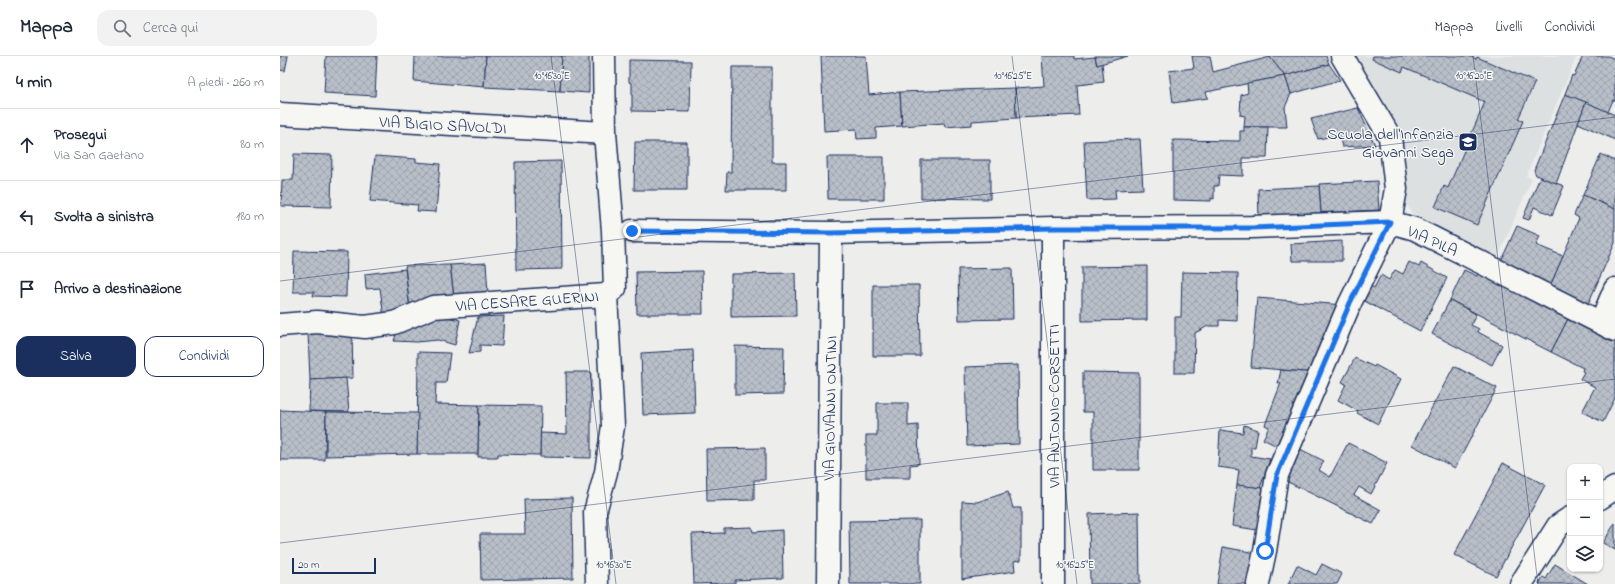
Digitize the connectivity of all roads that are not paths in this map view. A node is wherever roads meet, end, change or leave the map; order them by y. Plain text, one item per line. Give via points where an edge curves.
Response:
1 (604, 56) edge
2 (1342, 56) edge
3 (280, 114) edge
4 (605, 133) junction
5 (1390, 222) junction
6 (1054, 228) junction
7 (632, 231) dead end
8 (831, 233) junction
9 (1615, 289) edge
10 (606, 295) junction
11 (280, 325) edge
12 (1608, 326) edge
13 (1615, 488) edge
14 (1603, 496) edge
15 (1567, 520) edge
16 (597, 584) edge
17 (828, 584) edge
18 (1053, 584) edge
19 (1258, 584) edge
20 (1521, 584) edge

1 - 4 street, VIA CESARE GUERINI
2 - 5 street, VIA PILA via 1390,137 1396,188
3 - 4 street, VIA BIGIO SAVOLDI
4 - 10 street, VIA CESARE GUERINI via 615,288
5 - 6 street via 1252,228
5 - 12 street, VIA PILA via 1415,229
5 - 19 street via 1350,303 1277,475
6 - 8 street
6 - 18 street, VIA ANTONIO CORSETTI
7 - 8 street
8 - 17 street, VIA GIOVANNI ONTINI
9 - 12 street
10 - 11 street, VIA CESARE GUERINI via 433,307 394,323 364,326 317,322
10 - 16 street via 613,426 606,472 595,512
13 - 14 street
15 - 20 street via 1558,526

